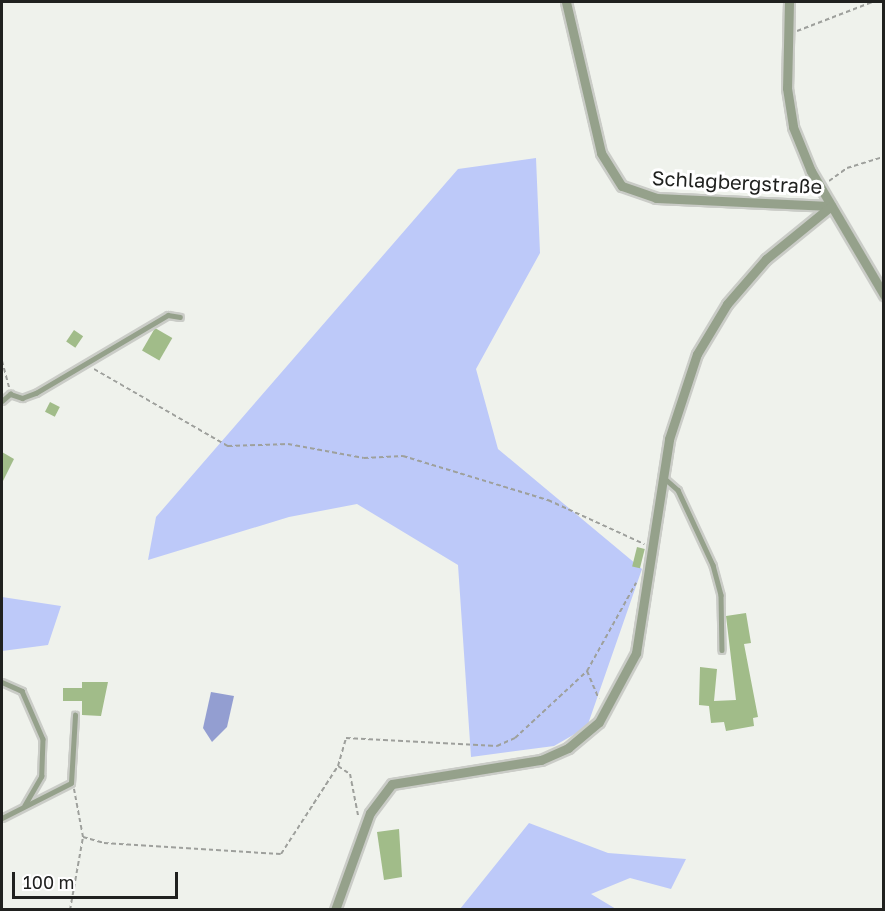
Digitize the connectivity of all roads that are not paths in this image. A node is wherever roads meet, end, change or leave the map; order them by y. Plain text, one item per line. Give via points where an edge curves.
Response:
1 (566, 2) edge
2 (789, 2) edge
3 (831, 206) junction
4 (884, 295) edge
5 (180, 317) dead end
6 (2, 401) edge
7 (663, 477) junction
8 (722, 650) dead end
9 (2, 682) edge
10 (75, 716) dead end
11 (25, 806) junction
12 (2, 818) edge
13 (335, 909) edge

1 - 3 street, Schlagbergstraße via 601,153 622,186 656,198
2 - 3 street, Schlagbergstraße via 793,128
3 - 4 street, Schlagbergstraße
3 - 7 street, Schlagbergstraße via 766,259 706,336 681,396
5 - 6 lane via 168,315 22,398 9,394
7 - 8 lane via 678,490 713,565 721,595
7 - 13 street, Schlagbergstraße via 636,653 605,713 580,740 541,760 392,783 364,828
9 - 11 lane via 22,691 43,739 42,776
10 - 11 lane via 71,783
11 - 12 lane

